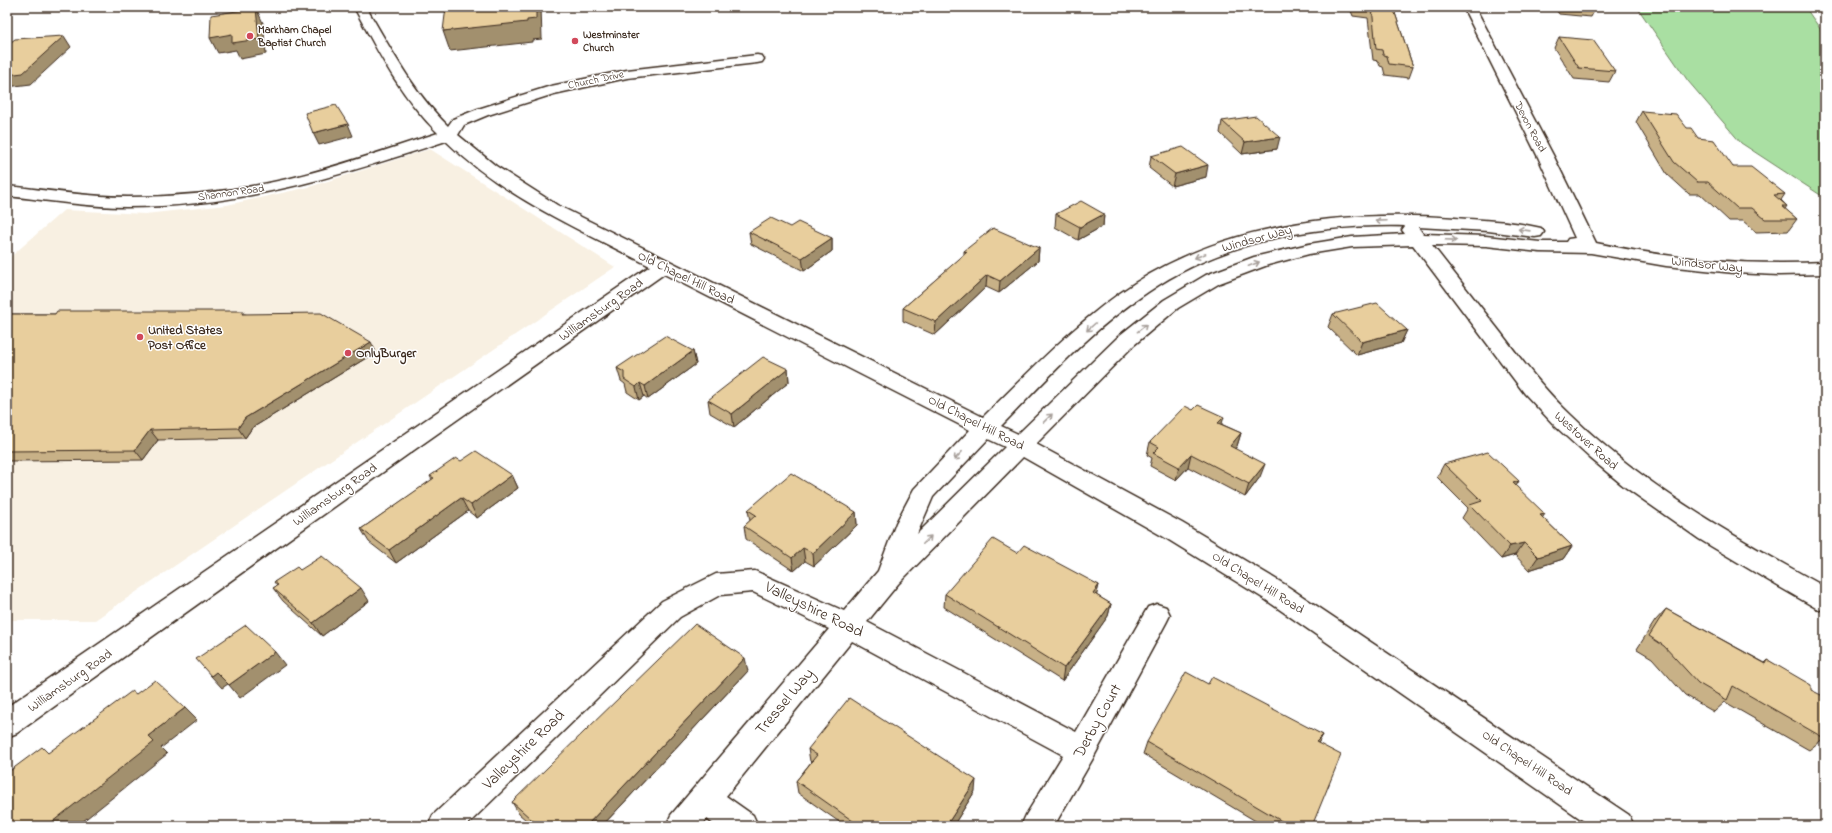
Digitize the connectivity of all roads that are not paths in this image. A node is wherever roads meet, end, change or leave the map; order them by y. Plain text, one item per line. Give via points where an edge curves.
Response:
1 (360, 7) edge
2 (1469, 7) edge
3 (757, 59) dead end
4 (448, 135) junction
5 (7, 191) edge
6 (1403, 220) junction
7 (1416, 239) junction
8 (1589, 248) junction
9 (663, 266) junction
10 (1825, 268) edge
11 (985, 428) junction
12 (1020, 445) junction
13 (889, 577) junction
14 (1825, 600) edge
15 (1157, 615) dead end
16 (849, 626) junction
17 (7, 724) edge
18 (1082, 750) junction
19 (705, 798) junction
20 (444, 826) edge
21 (682, 826) edge
22 (742, 826) edge
23 (1037, 826) edge
24 (1618, 826) edge

1 - 4 street, Old Chapel Hill Road via 406,86
2 - 8 street, Devon Road via 1546,157
3 - 4 street, Church Drive via 627,74 551,90 458,122
4 - 5 street, Shannon Road via 309,178 208,198 126,202
4 - 9 street, Old Chapel Hill Road via 498,176 551,209
6 - 7 street, Westover Road
8 -> 6 street, Windsor Way via 1534,232 1479,224
6 -> 11 street, Windsor Way via 1335,223 1288,230 1238,241 1190,260 1142,287 1093,325
7 -> 8 street, Windsor Way
12 -> 7 street, Windsor Way via 1127,340 1171,304 1213,280 1261,261 1308,249 1352,242
7 - 14 street, Westover Road via 1533,389 1550,409 1594,450 1619,471 1706,531
8 - 10 street, Windsor Way via 1730,268
9 - 11 street, Old Chapel Hill Road
9 - 17 street, Williamsburg Road
11 - 12 street, Old Chapel Hill Road
11 -> 13 street, Tressel Way via 923,493 907,525
13 -> 12 street, Tressel Way
12 - 24 street, Old Chapel Hill Road via 1173,530 1275,592
13 - 16 street, Tressel Way
15 - 18 street, Derby Court
16 - 18 street, Valleyshire Road
16 - 19 street, Tressel Way
16 - 20 street, Valleyshire Road via 755,581 716,585 671,609
18 - 23 street, Derby Court
19 - 21 street, Tressel Way
19 - 22 street

